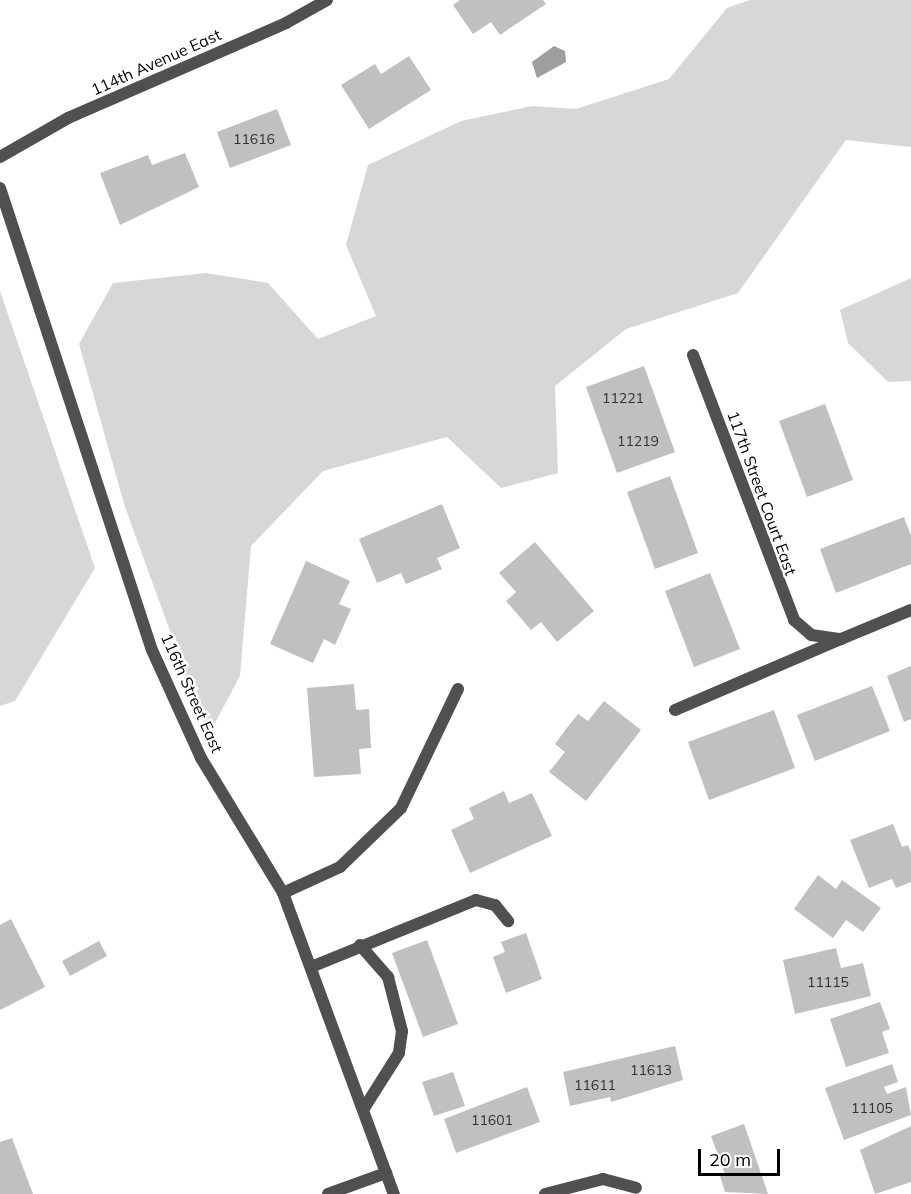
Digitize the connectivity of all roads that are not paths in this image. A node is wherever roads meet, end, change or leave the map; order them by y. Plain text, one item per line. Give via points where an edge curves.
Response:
1 (327, 0) edge
2 (0, 157) edge
3 (0, 188) edge
4 (693, 355) dead end
5 (911, 610) edge
6 (841, 639) junction
7 (458, 689) dead end
8 (675, 710) dead end
9 (284, 893) junction
10 (508, 921) dead end
11 (360, 945) junction
12 (311, 967) junction
13 (363, 1110) junction
14 (386, 1173) junction
15 (636, 1188) dead end
16 (328, 1194) edge
17 (394, 1194) edge
18 (545, 1194) edge

1 - 2 street, 114th Avenue East via 286,23 68,118
3 - 9 street, 116th Street East via 152,650 201,758
4 - 6 street, 117th Street Court East via 782,597 794,620 811,634
5 - 6 street
6 - 8 street
7 - 9 street via 401,808 340,867
9 - 12 street, 116th Street East
10 - 11 street via 495,905 476,900
11 - 12 street
11 - 13 street via 388,977 402,1031 399,1053
12 - 13 street, 116th Street East
13 - 14 street, 116th Street East
14 - 16 street
14 - 17 street, 116th Street East
15 - 18 street via 603,1179

